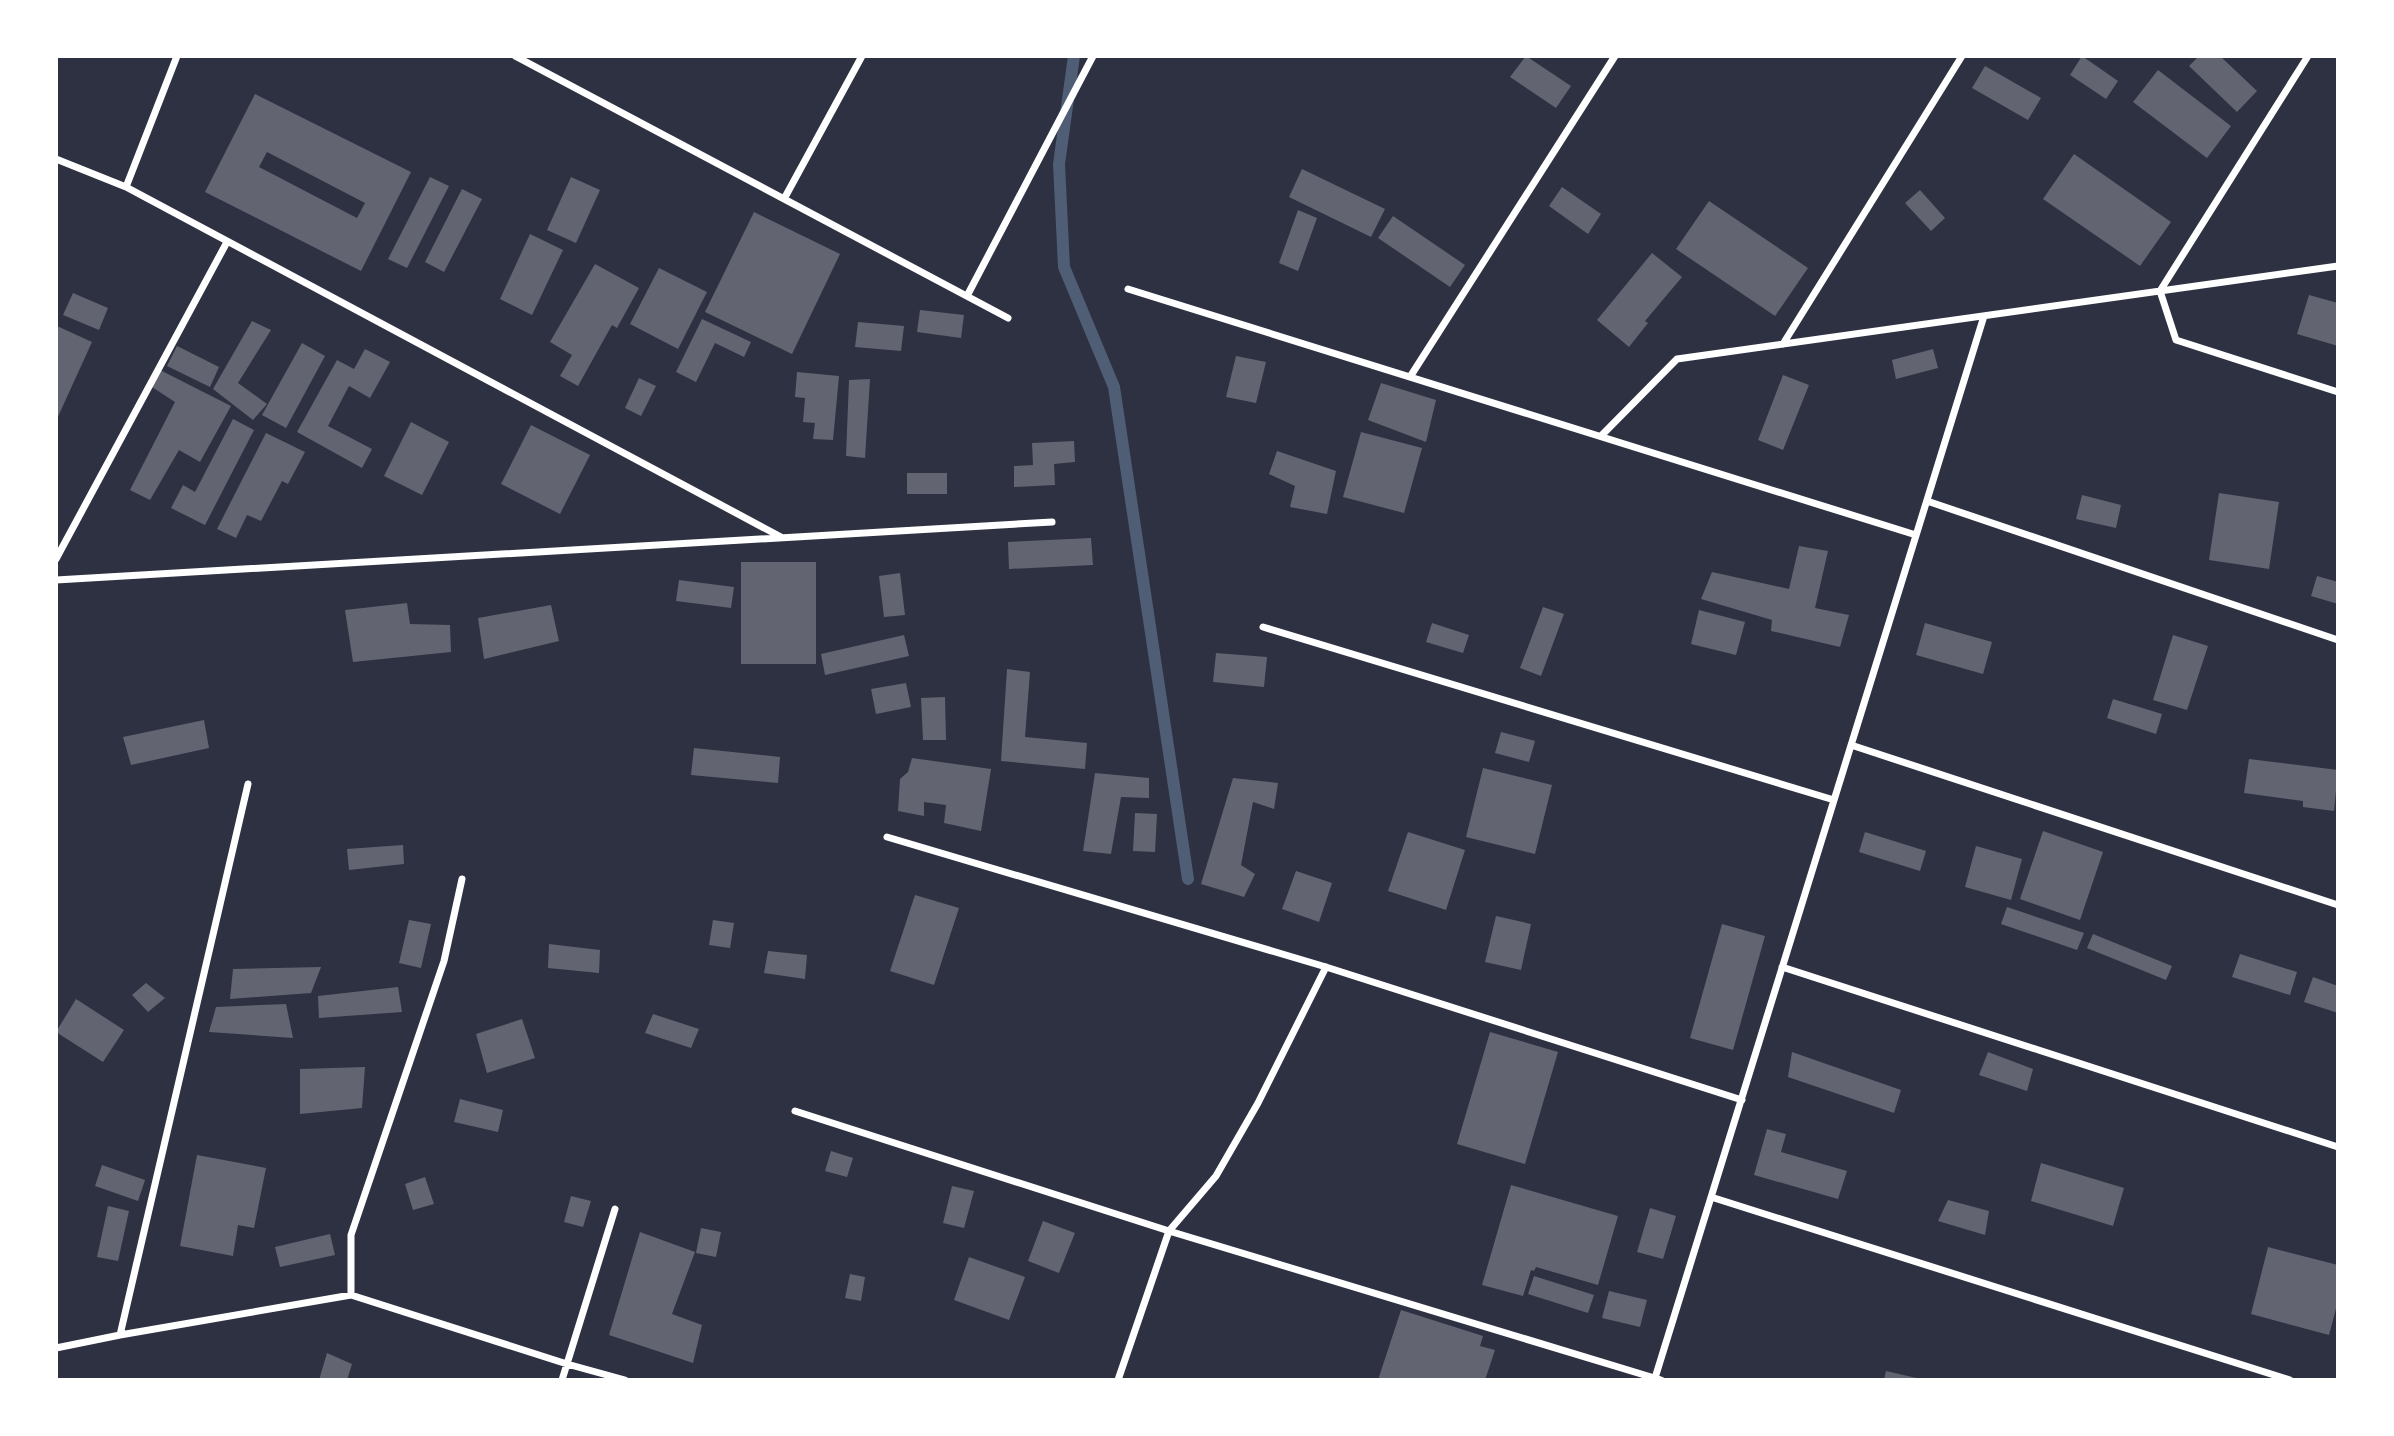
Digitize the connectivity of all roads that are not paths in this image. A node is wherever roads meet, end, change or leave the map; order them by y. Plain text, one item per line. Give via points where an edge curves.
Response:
1 (177, 56) edge
2 (515, 56) edge
3 (862, 56) edge
4 (1093, 56) edge
5 (1615, 56) edge
6 (1962, 56) edge
7 (2308, 56) edge
8 (526, 58) edge
9 (56, 159) edge
10 (126, 187) junction
11 (784, 200) junction
12 (227, 242) junction
13 (2338, 266) edge
14 (1128, 289) dead end
15 (2160, 291) junction
16 (967, 296) junction
17 (1984, 316) junction
18 (1008, 318) dead end
19 (1783, 344) junction
20 (1410, 377) junction
21 (2338, 392) edge
22 (1601, 436) junction
23 (1927, 501) junction
24 (1052, 522) dead end
25 (1916, 535) junction
26 (782, 538) junction
27 (56, 559) edge
28 (56, 580) edge
29 (1263, 626) dead end
30 (2338, 640) edge
31 (1851, 745) junction
32 (248, 784) dead end
33 (1834, 800) junction
34 (887, 837) dead end
35 (462, 879) dead end
36 (2338, 905) edge
37 (1326, 967) junction
38 (1782, 967) junction
39 (1742, 1100) junction
40 (794, 1111) dead end
41 (2338, 1147) edge
42 (1711, 1197) junction
43 (615, 1209) dead end
44 (1169, 1231) junction
45 (351, 1295) junction
46 (120, 1335) junction
47 (56, 1348) edge
48 (567, 1364) junction
49 (1658, 1379) edge
50 (562, 1380) edge
51 (625, 1380) edge
52 (1118, 1380) edge
53 (2290, 1380) edge

1 - 10 street
2 - 8 street
3 - 11 street
4 - 16 street
5 - 20 street
6 - 19 street
7 - 15 street
8 - 11 street
9 - 10 street
10 - 12 street
11 - 16 street
12 - 26 street
12 - 27 street
13 - 15 street
14 - 20 street
15 - 17 street
15 - 21 street via 2176,340
16 - 18 street
17 - 19 street
17 - 23 street
19 - 22 street via 1677,359
20 - 22 street
22 - 25 street
23 - 25 street
23 - 30 street
24 - 26 street
25 - 31 street
26 - 28 street
29 - 33 street
31 - 33 street
31 - 36 street
32 - 46 street
33 - 38 street
34 - 37 street
35 - 45 street via 444,961 351,1234
37 - 39 street
37 - 44 street via 1216,1176
38 - 39 street
38 - 41 street
39 - 42 street
40 - 44 street
42 - 49 street
42 - 53 street
43 - 48 street
44 - 49 street
44 - 52 street
45 - 46 street
45 - 48 street
46 - 47 street
48 - 50 street
48 - 51 street

